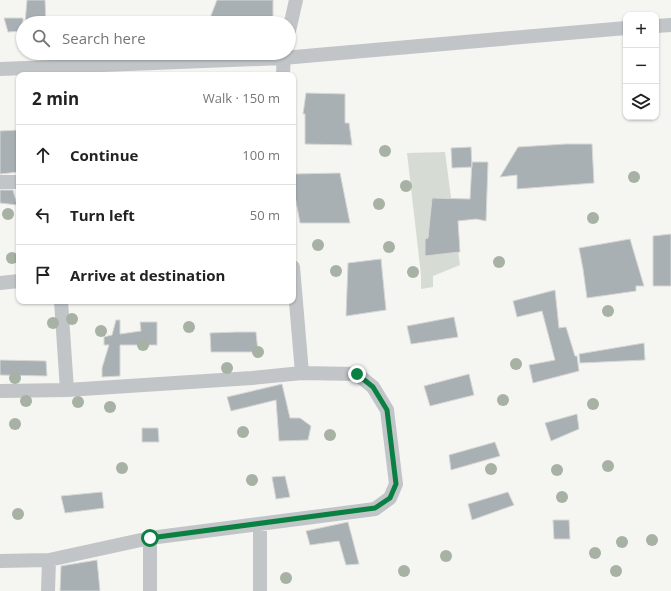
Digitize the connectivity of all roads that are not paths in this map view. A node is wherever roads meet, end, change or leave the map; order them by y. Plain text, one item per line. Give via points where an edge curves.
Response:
1 (296, 0) edge
2 (292, 16) edge
3 (671, 25) edge
4 (659, 26) edge
5 (623, 28) edge
6 (296, 54) edge
7 (213, 60) edge
8 (284, 60) edge
9 (0, 69) edge
10 (44, 72) edge
11 (283, 72) edge
12 (0, 182) edge
13 (16, 182) edge
14 (16, 281) edge
15 (0, 283) edge
16 (296, 302) edge
17 (60, 304) edge
18 (302, 373) junction
19 (67, 390) junction
20 (0, 391) edge
21 (260, 524) junction
22 (150, 538) junction
23 (0, 560) edge
24 (49, 560) junction
25 (48, 591) edge
26 (150, 591) edge
27 (260, 591) edge

1 - 2 street
3 - 4 street
5 - 6 street
7 - 10 street
8 - 11 street
9 - 10 street
12 - 13 street
14 - 15 street
16 - 18 street
17 - 19 street
18 - 19 street
18 - 21 street via 357,374 373,387 387,410 396,484 390,498 375,508
19 - 20 street
21 - 22 street
21 - 27 street
22 - 24 street
22 - 26 street
23 - 24 street
24 - 25 street

